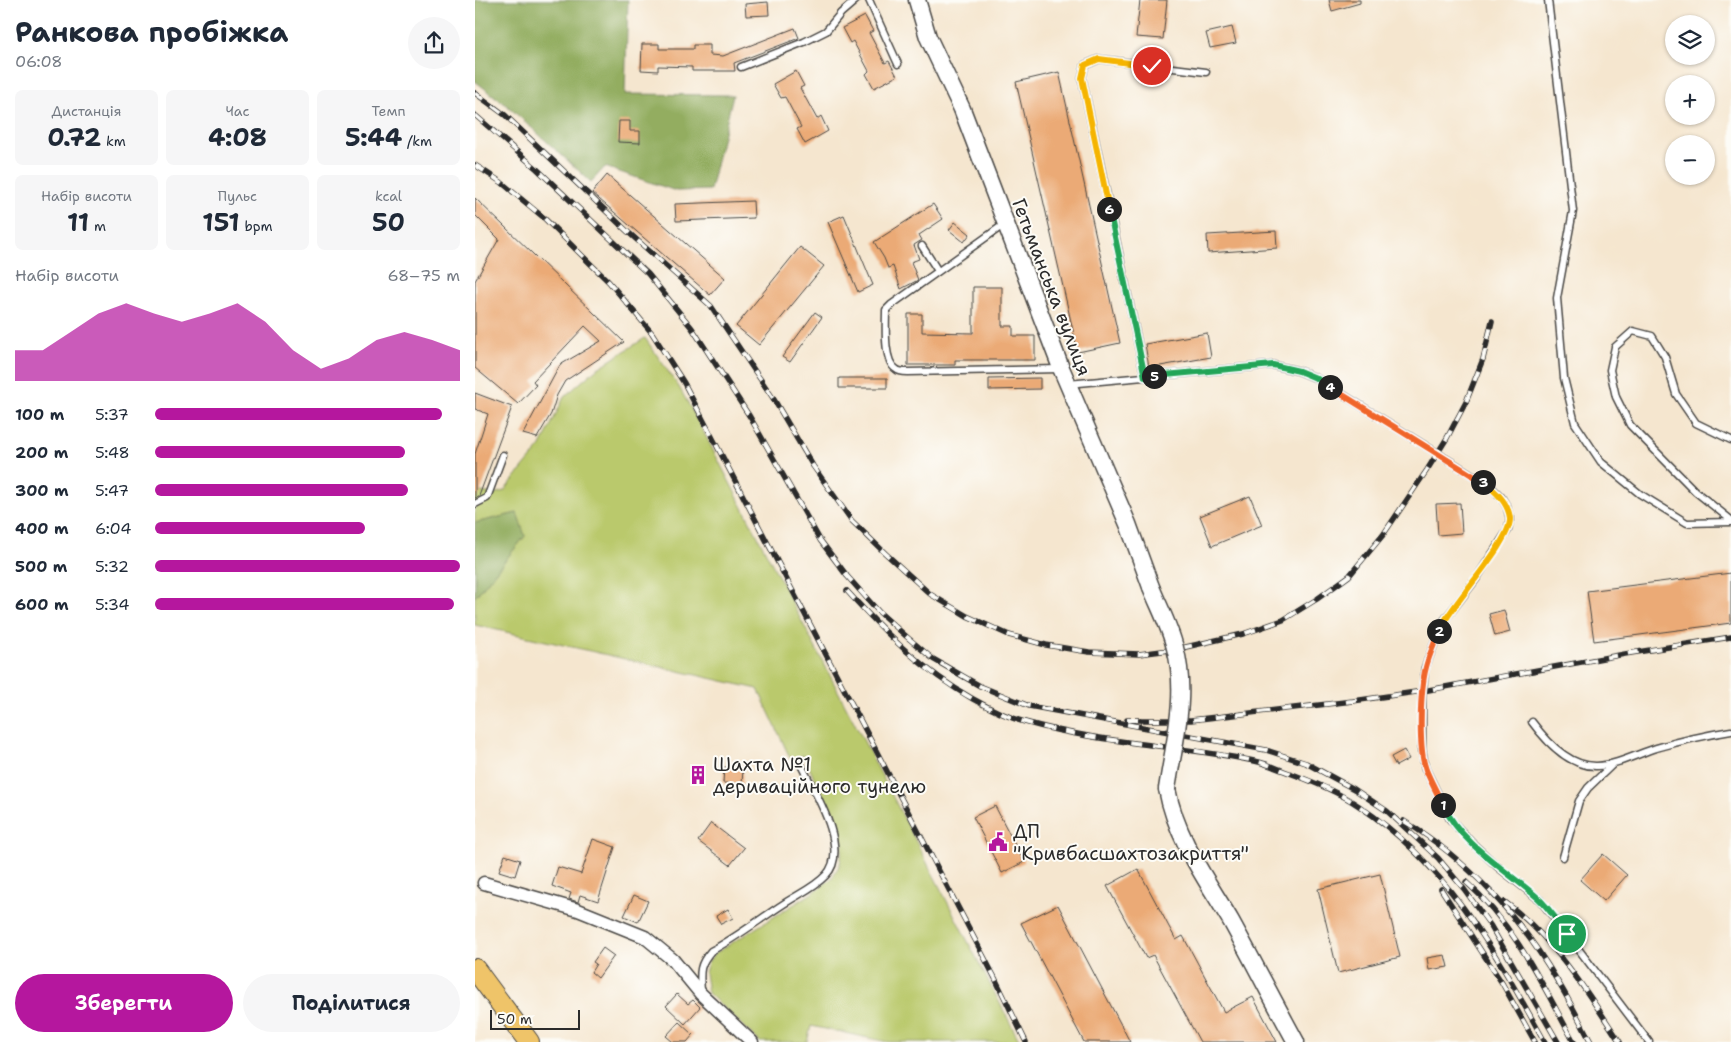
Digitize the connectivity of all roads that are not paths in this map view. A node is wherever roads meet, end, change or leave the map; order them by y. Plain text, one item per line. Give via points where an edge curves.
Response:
1 (856, 0) edge
2 (869, 0) edge
3 (917, 0) edge
4 (1548, 0) edge
5 (898, 64) dead end
6 (741, 66) dead end
7 (1206, 72) dead end
8 (1006, 223) junction
9 (922, 246) dead end
10 (938, 271) junction
11 (1061, 368) junction
12 (1145, 377) junction
13 (1068, 384) junction
14 (1731, 440) edge
15 (503, 455) dead end
16 (475, 504) edge
17 (1731, 521) edge
18 (1532, 722) dead end
19 (1731, 731) edge
20 (1614, 763) junction
21 (801, 765) dead end
22 (1563, 857) dead end
23 (483, 883) dead end
24 (475, 969) edge
25 (701, 994) junction
26 (529, 1042) edge
27 (752, 1042) edge
28 (1296, 1042) edge
29 (1649, 1042) edge

1 - 6 lane via 826,31
2 - 5 lane
3 - 8 street, Гетьманська вулиця via 928,37 962,109
4 - 17 lane via 1573,210 1557,298 1564,378 1575,423 1601,462 1640,494 1687,523
7 - 12 lane via 1099,59 1085,65 1082,78
8 - 10 lane
8 - 11 street, Гетьманська вулиця
9 - 10 lane
10 - 11 lane via 886,310 887,357 894,368 908,372
11 - 13 street, Гетьманська вулиця
12 - 13 lane
12 - 29 lane via 1273,365 1299,371 1316,378 1470,474 1501,497 1510,519 1508,530 1443,622 1425,668 1421,721 1425,768 1450,819 1498,867 1540,900
13 - 28 street, Гетьманська вулиця, bridge via 1128,524 1175,648 1180,676 1180,707 1167,789 1170,807 1181,835
14 - 17 lane via 1696,423 1676,394 1665,357 1652,336 1633,331 1615,347 1610,370 1616,397 1630,425 1696,492
15 - 16 lane via 487,498
18 - 20 lane via 1543,737 1568,757 1595,766
19 - 20 lane via 1693,738
20 - 22 lane via 1579,801
21 - 25 lane via 830,826 833,862 827,874 811,888 711,951 701,967
23 - 25 street via 577,910 645,937 673,960
24 - 26 main road
25 - 27 street

